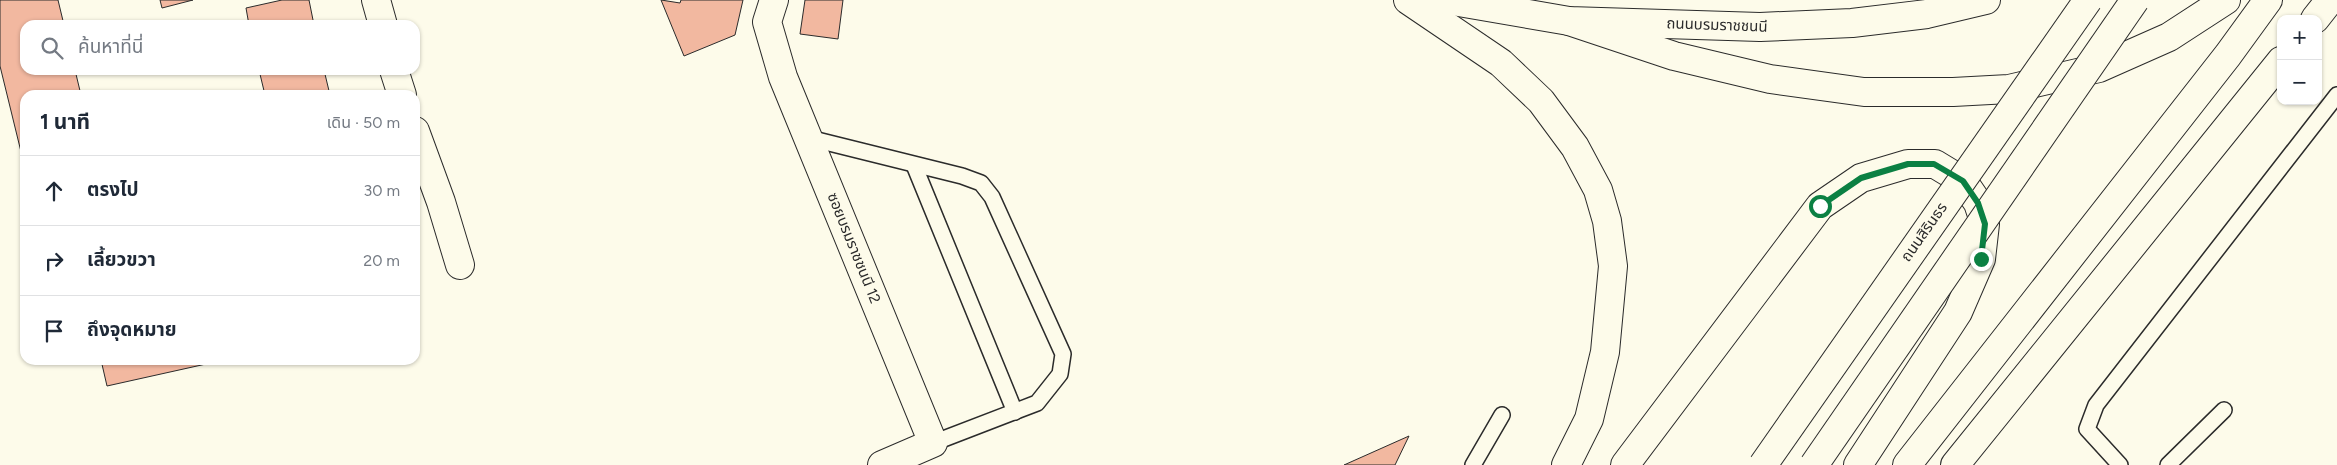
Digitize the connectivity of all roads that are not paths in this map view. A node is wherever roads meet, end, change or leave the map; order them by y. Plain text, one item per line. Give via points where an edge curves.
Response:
1 (376, 0) edge
2 (774, 0) edge
3 (1408, 0) edge
4 (1447, 0) edge
5 (1986, 0) edge
6 (2088, 0) edge
7 (2135, 0) edge
8 (2226, 0) edge
9 (2268, 0) edge
10 (2330, 0) edge
11 (2318, 15) edge
12 (382, 20) edge
13 (1569, 20) junction
14 (2277, 66) edge
15 (396, 75) edge
16 (400, 90) edge
17 (2337, 95) edge
18 (809, 138) junction
19 (420, 145) edge
20 (914, 165) junction
21 (460, 266) dead end
22 (2224, 410) dead end
23 (1015, 412) junction
24 (1502, 415) dead end
25 (933, 443) junction
26 (882, 465) edge
27 (1473, 465) edge
28 (1566, 465) edge
29 (1625, 465) edge
30 (1763, 465) edge
31 (1814, 465) edge
32 (1858, 465) edge
33 (1907, 465) edge
34 (1955, 465) edge
35 (2120, 465) edge
36 (2168, 465) edge

1 - 12 main road
2 - 18 main road, ซอยบรมราชชนนี 12 via 767,22 783,77
3 - 28 main road via 1501,63 1541,102 1575,147 1598,190 1607,220 1613,266 1605,352 1589,419
4 - 13 main road, ถนนบรมราชชนนี
5 - 13 main road, ถนนบรมราชชนนี via 1927,14 1852,23 1760,27
6 - 30 main road, ถนนสิรินธร, bridge
7 - 31 main road, bridge
8 - 13 main road via 2168,37 2099,68 2009,90 1953,92 1864,92 1770,79 1674,56
9 - 33 main road
10 - 11 main road
14 - 34 main road
15 - 16 main road
17 - 35 lane via 2096,405 2087,429
18 - 20 lane
18 - 25 main road, ซอยบรมราชชนนี 12
19 - 21 main road
20 - 23 lane
20 - 23 lane via 980,183 992,197 1063,354 1060,374 1044,396 1038,403
22 - 36 lane
23 - 25 lane
24 - 27 lane
25 - 26 main road
29 - 32 main road via 1820,206 1861,178 1908,164 1934,164 1963,181 1978,203 1985,224 1981,259 1958,312

